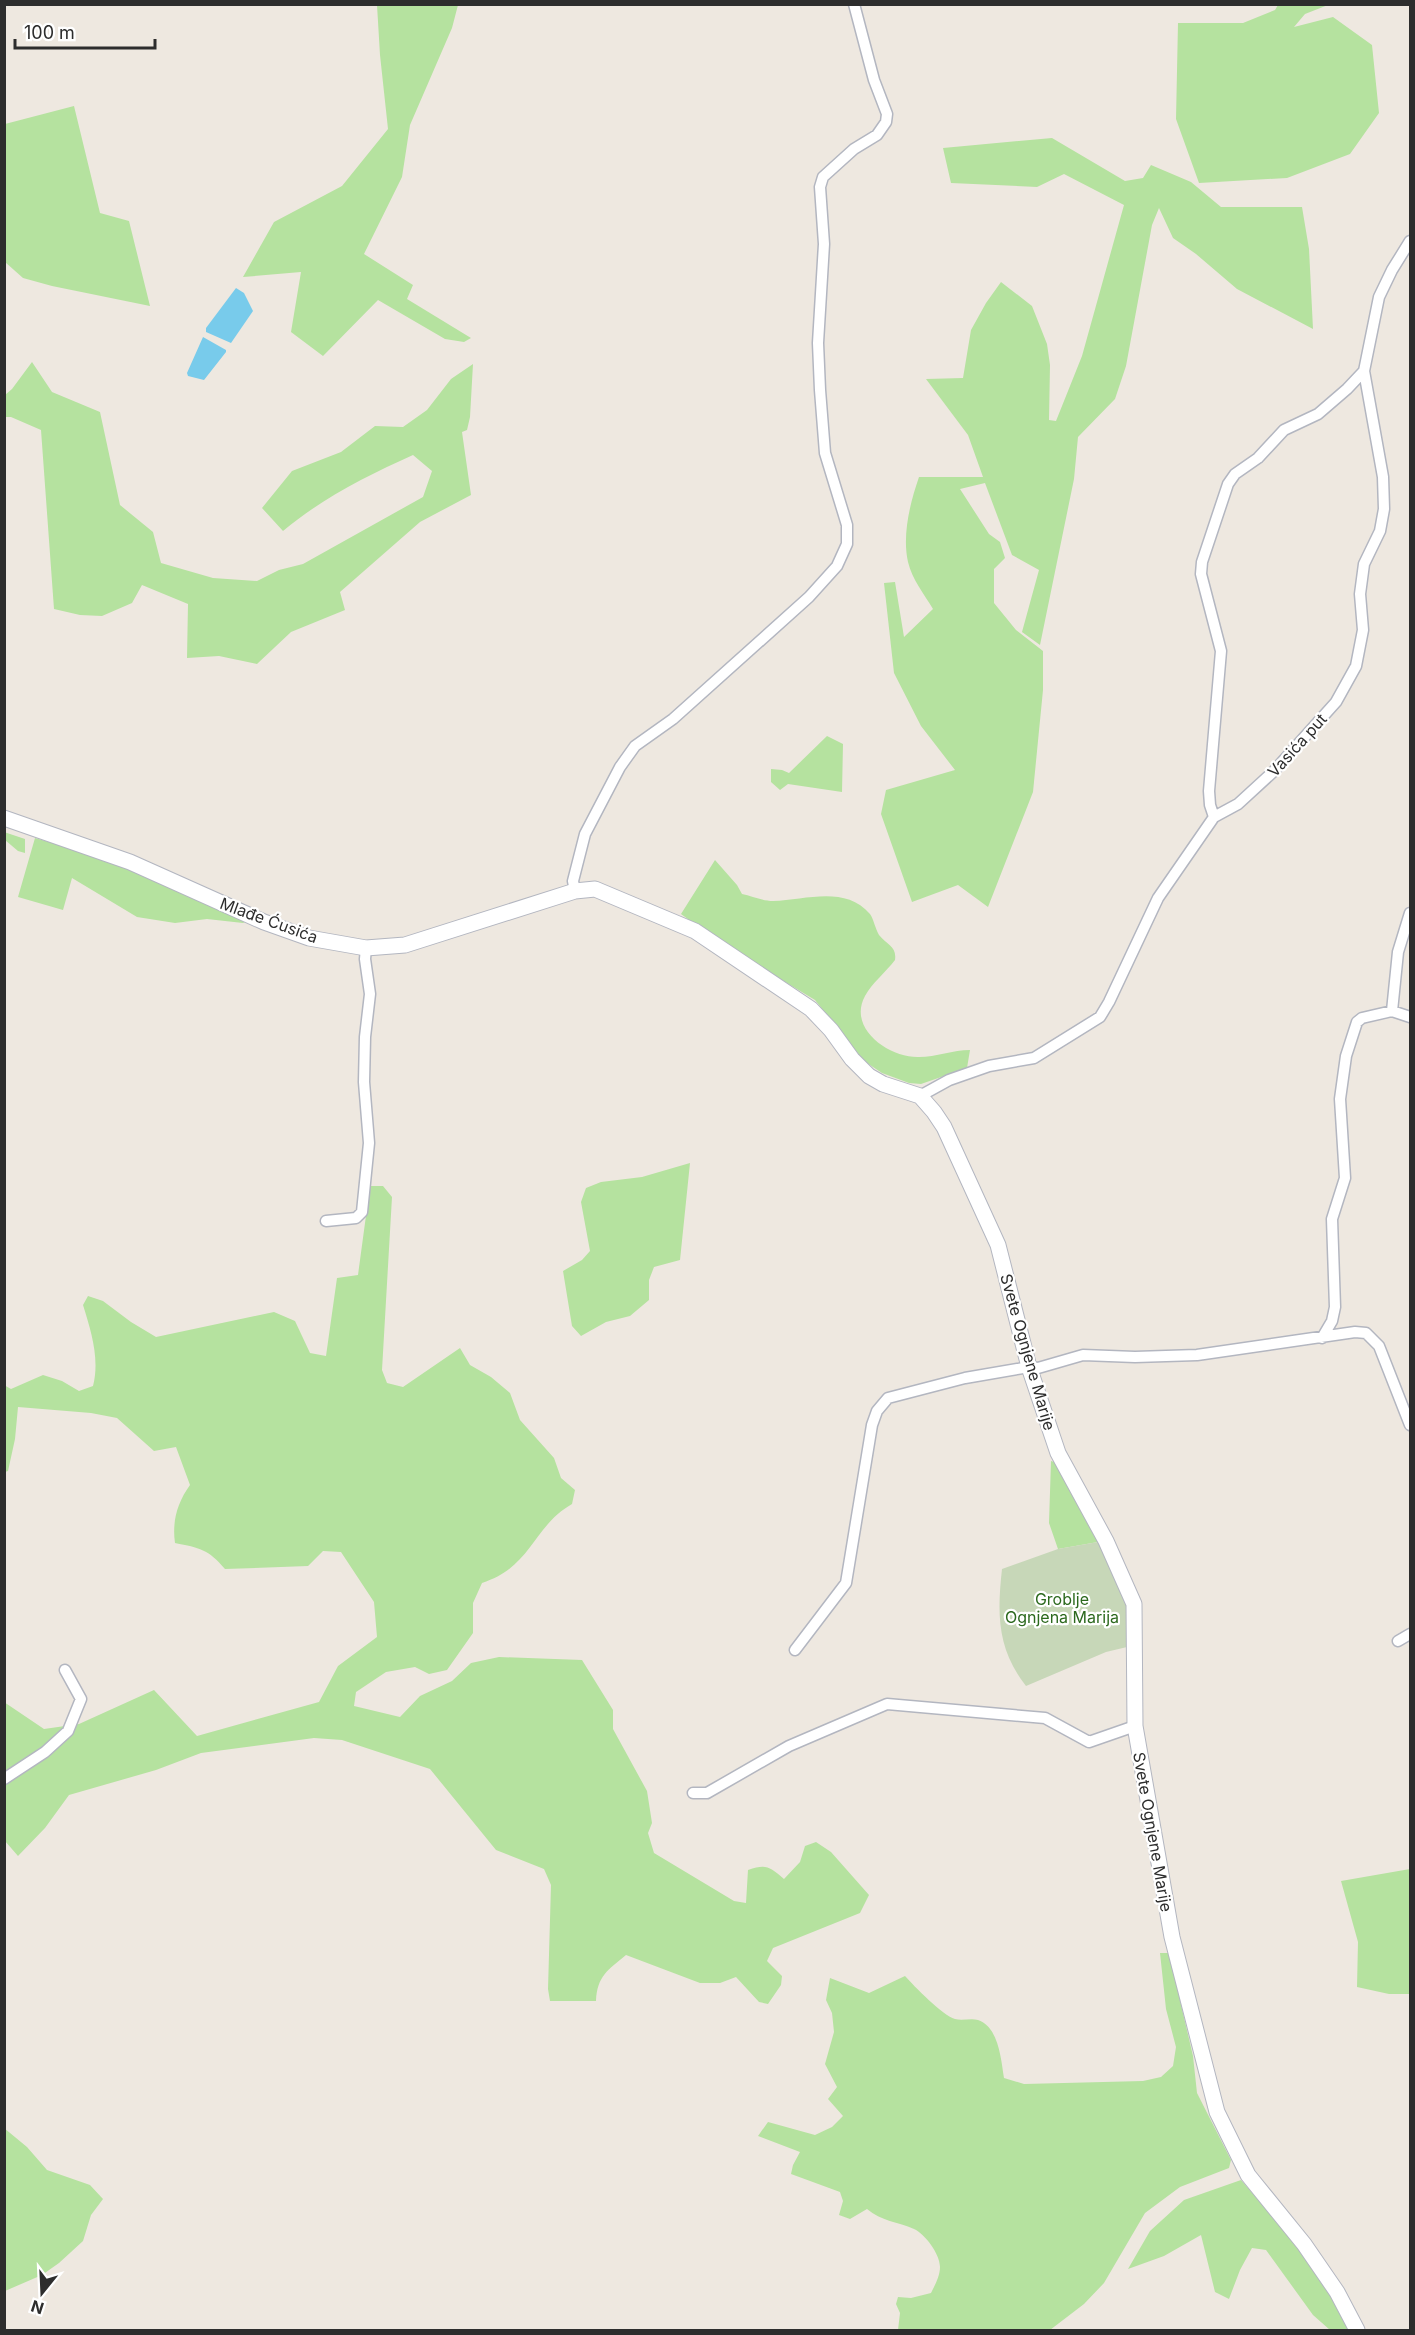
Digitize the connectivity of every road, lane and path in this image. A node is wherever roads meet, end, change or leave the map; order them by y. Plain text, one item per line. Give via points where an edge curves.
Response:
1 (854, 4) edge
2 (1410, 242) edge
3 (1364, 371) junction
4 (1214, 817) junction
5 (4, 818) edge
6 (575, 891) junction
7 (1410, 913) edge
8 (366, 948) junction
9 (1392, 1011) junction
10 (1410, 1017) edge
11 (920, 1096) junction
12 (326, 1221) dead end
13 (1323, 1338) junction
14 (1029, 1367) junction
15 (1410, 1425) edge
16 (1410, 1634) edge
17 (1398, 1641) dead end
18 (795, 1650) dead end
19 (65, 1671) dead end
20 (1135, 1726) junction
21 (4, 1779) edge
22 (693, 1793) dead end
23 (1357, 2331) edge

1 - 6 street via 886,122 877,135 854,149 824,177 820,187 824,244 818,343 820,390 825,453 847,525 847,544 837,566 809,597 673,719 635,746 585,834 573,881
2 - 3 street, Vasića put via 1379,297
3 - 4 street, Vasića put via 1383,477 1384,509 1380,531 1364,564 1360,594 1363,630 1356,666 1336,702 1274,771 1238,804
3 - 4 street via 1318,414 1284,430 1258,458 1235,474 1202,562 1200,574 1221,651 1209,791
4 - 11 street, Vasića put via 1158,898 1100,1017 1034,1058 989,1066 949,1080
5 - 8 street, Mlađe Ćusića via 130,862 275,926 309,938
6 - 8 street, Mlađe Ćusića via 405,945
6 - 11 street via 595,889 695,931 811,1009 869,1076
7 - 9 street via 1398,952
8 - 12 street via 370,994 364,1082 369,1143 362,1212 356,1218
9 - 10 street
9 - 13 street via 1357,1022 1346,1056 1340,1099 1345,1178 1332,1219 1335,1306
11 - 14 street, Svete Ognjene Marije via 944,1127 998,1245
13 - 14 street via 1197,1355 1083,1355
13 - 15 street via 1355,1332 1366,1333 1374,1340
14 - 18 street via 965,1378 888,1398 881,1404 872,1425 846,1584
14 - 20 street, Svete Ognjene Marije via 1058,1453 1106,1541 1134,1604
16 - 17 street
19 - 21 street via 81,1699 68,1731
20 - 22 street via 1089,1742 1045,1718 886,1704 789,1746 706,1793
20 - 23 street, Svete Ognjene Marije via 1172,1937 1217,2112 1248,2175 1337,2292

